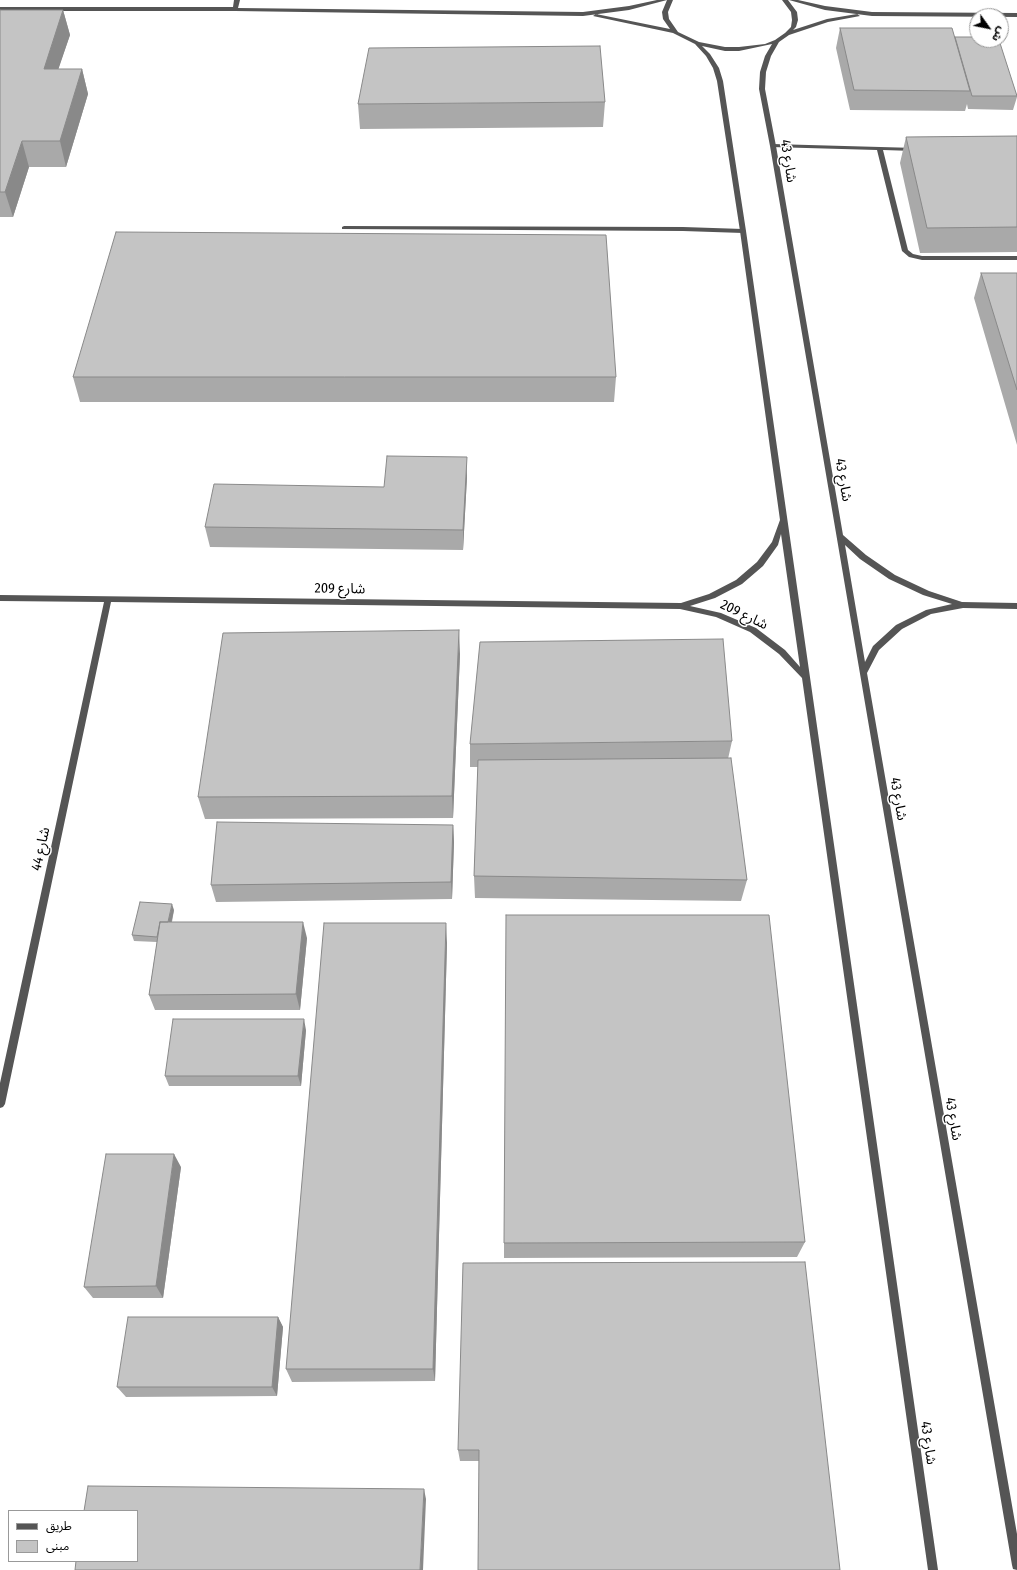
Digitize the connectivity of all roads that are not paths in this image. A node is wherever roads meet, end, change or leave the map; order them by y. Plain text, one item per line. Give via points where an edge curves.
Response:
1 (237, 0) edge
2 (664, 0) edge
3 (670, 0) edge
4 (785, 0) edge
5 (792, 0) edge
6 (0, 9) edge
7 (235, 9) junction
8 (583, 14) junction
9 (872, 14) junction
10 (1017, 15) edge
11 (676, 33) junction
12 (787, 34) junction
13 (778, 41) junction
14 (697, 44) junction
15 (773, 146) junction
16 (880, 149) junction
17 (918, 149) edge
18 (344, 228) dead end
19 (743, 231) junction
20 (1017, 258) edge
21 (783, 520) junction
22 (839, 535) junction
23 (0, 598) edge
24 (108, 599) junction
25 (963, 605) junction
26 (680, 606) junction
27 (1017, 606) edge
28 (863, 674) junction
29 (806, 678) junction
30 (0, 1104) edge
31 (1017, 1565) edge
32 (933, 1570) edge

1 - 7 street
2 - 8 street
3 - 11 street via 665,12 666,19
4 - 12 street via 794,12 795,20
5 - 9 street via 825,8
6 - 7 street
7 - 8 street
8 - 11 street
9 - 10 street
9 - 12 street via 826,21
11 - 14 street
12 - 13 street
13 - 14 street via 739,49
13 - 15 street, شارع 43 via 768,56 763,72 762,89
14 - 19 street, شارع 43 via 708,55 720,81
15 - 16 street
15 - 22 street, شارع 43
16 - 17 street
16 - 20 street via 905,252 922,258
18 - 19 street
19 - 21 street, شارع 43
21 - 26 street, شارع 209 via 775,543 760,564 744,578 712,596
21 - 29 street, شارع 43
22 - 25 street via 863,558 892,577 926,593
22 - 28 street, شارع 43
23 - 24 street, شارع 209
24 - 26 street, شارع 209
24 - 30 street, شارع 44
25 - 27 street
25 - 28 street via 929,612 899,627 876,648
26 - 29 street, شارع 209 via 718,614 753,630 782,652
28 - 31 street, شارع 43
29 - 32 street, شارع 43

